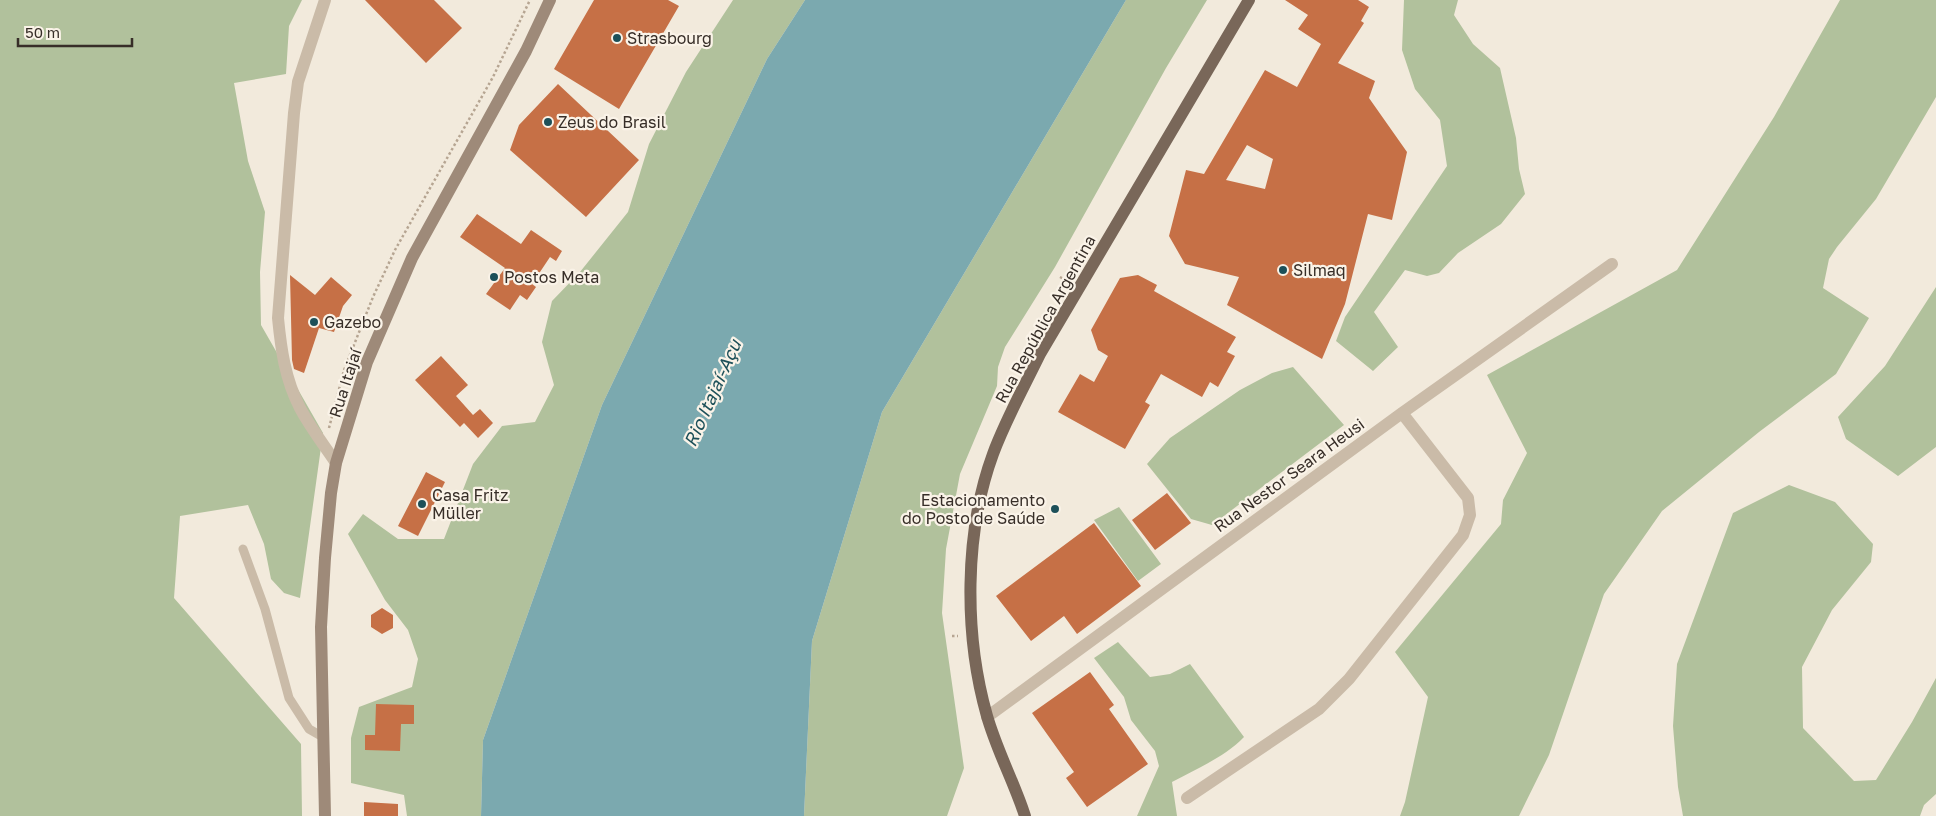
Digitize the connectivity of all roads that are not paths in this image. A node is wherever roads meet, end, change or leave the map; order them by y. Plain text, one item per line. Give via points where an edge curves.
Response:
1 (325, 0) edge
2 (550, 0) edge
3 (1248, 0) edge
4 (1612, 264) dead end
5 (1402, 413) junction
6 (336, 463) junction
7 (243, 549) dead end
8 (987, 717) junction
9 (323, 737) junction
10 (1019, 798) junction
11 (1187, 798) dead end
12 (325, 816) edge
13 (1025, 816) edge
14 (1031, 816) edge

1 - 6 street via 298,82 278,318 288,380 300,408
2 - 6 main road, Rua Itajaí via 526,51 412,258 367,362
3 - 8 main road, Rua República Argentina via 1040,354 1010,413 993,456 980,504 970,601 976,673
4 - 5 street, Rua Nestor Seara Heusi
5 - 8 street, Rua Nestor Seara Heusi
5 - 11 street via 1468,498 1470,515 1463,535 1349,679 1319,709
6 - 9 main road, Rua Itajaí via 325,558
7 - 9 lane via 266,609 289,698 309,729
8 - 10 main road, Rua República Argentina
9 - 12 main road, Rua Itajaí
10 - 13 main road, Rua República Argentina
10 - 14 main road, Rua República Argentina

